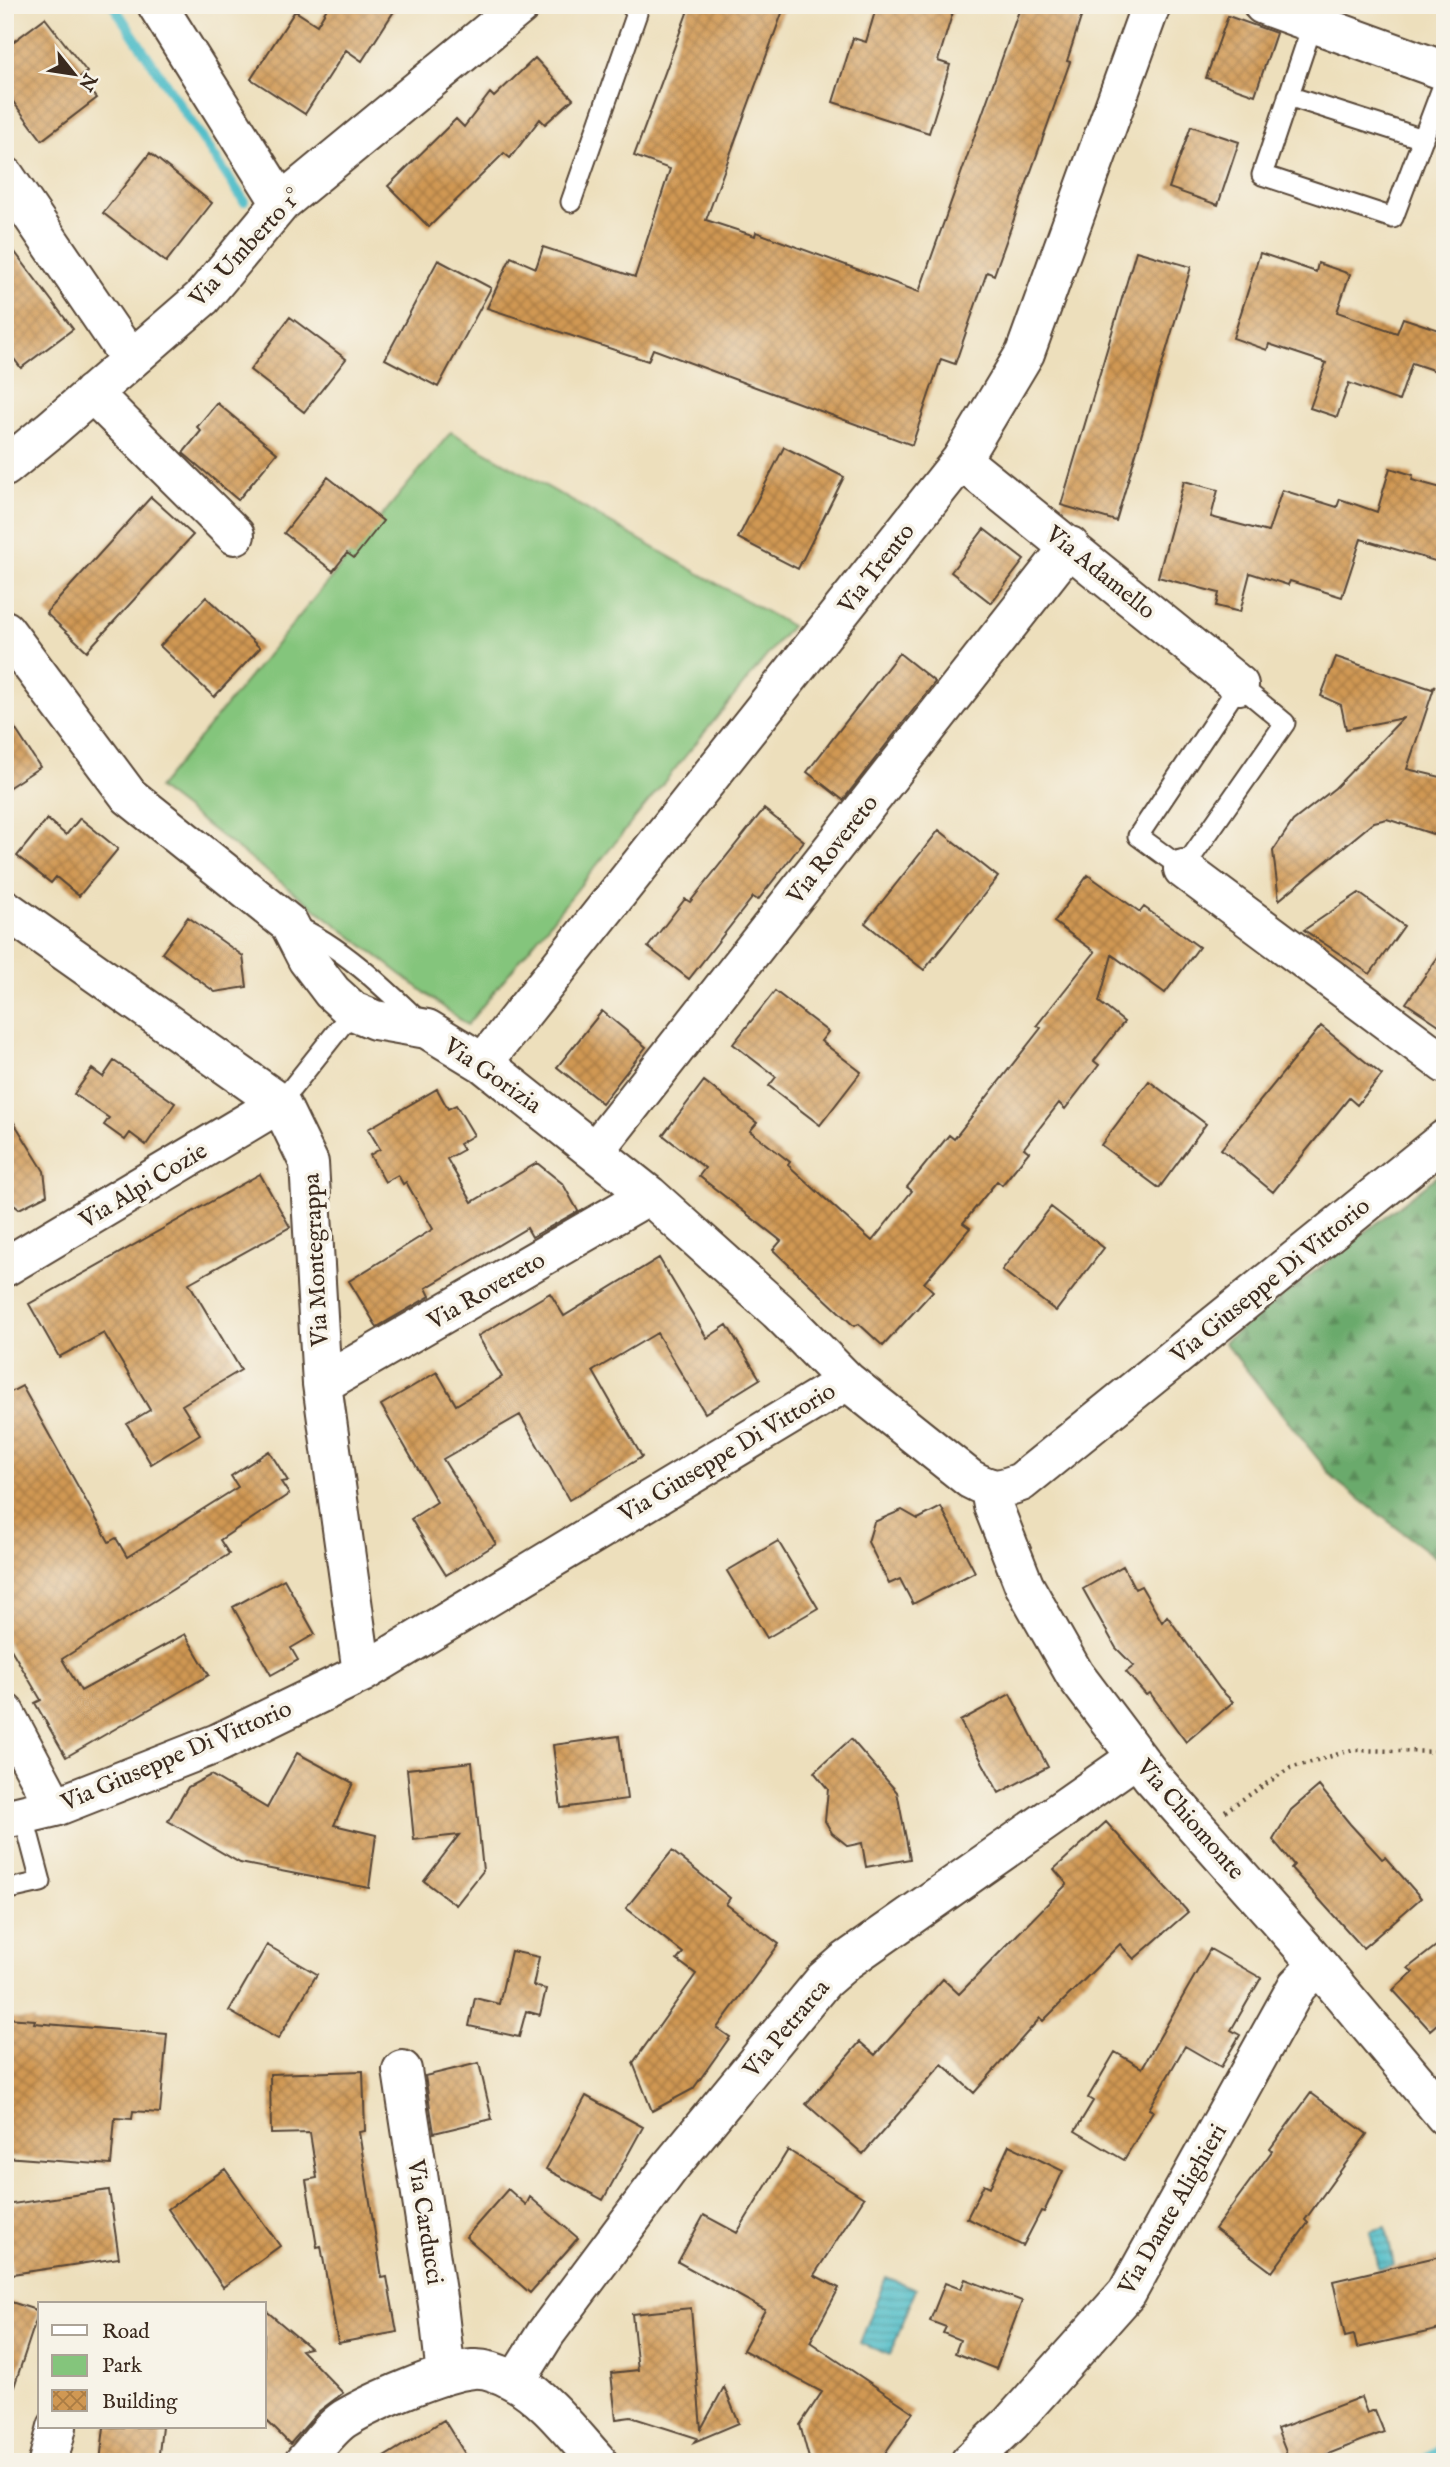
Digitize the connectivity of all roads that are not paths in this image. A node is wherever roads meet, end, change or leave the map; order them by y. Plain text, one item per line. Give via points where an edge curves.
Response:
1 (157, 5) edge
2 (520, 5) edge
3 (630, 5) edge
4 (1151, 5) edge
5 (1263, 5) edge
6 (1312, 23) junction
7 (1445, 71) edge
8 (1445, 79) edge
9 (1288, 96) junction
10 (1423, 139) junction
11 (5, 176) edge
12 (571, 201) dead end
13 (281, 203) junction
14 (130, 359) junction
15 (92, 393) junction
16 (961, 460) junction
17 (5, 467) edge
18 (235, 535) dead end
19 (1070, 546) junction
20 (5, 630) edge
21 (1239, 685) junction
22 (1182, 869) junction
23 (5, 909) edge
24 (289, 924) junction
25 (353, 1011) junction
26 (426, 1029) junction
27 (483, 1063) junction
28 (1445, 1064) edge
29 (280, 1103) junction
30 (1445, 1139) edge
31 (595, 1151) junction
32 (649, 1195) junction
33 (5, 1267) edge
34 (847, 1381) junction
35 (322, 1384) junction
36 (990, 1490) junction
37 (362, 1673) junction
38 (5, 1713) edge
39 (1137, 1757) junction
40 (28, 1813) edge
41 (5, 1890) edge
42 (1317, 1966) junction
43 (402, 2070) dead end
44 (1445, 2116) edge
45 (546, 2333) junction
46 (461, 2372) junction
47 (516, 2381) junction
48 (57, 2428) edge
49 (48, 2462) edge
50 (304, 2462) edge
51 (598, 2462) edge
52 (970, 2462) edge

1 - 13 street
2 - 13 street, Via Umberto 1°
3 - 12 lane via 637,13
4 - 16 street, Via Trento via 1025,354
5 - 6 street
6 - 7 street
6 - 9 lane
8 - 10 lane
9 - 10 lane
9 - 10 lane via 1262,175 1393,218
11 - 14 street
13 - 14 street, Via Umberto 1° via 202,298
14 - 15 street, Via Umberto 1°
15 - 17 street, Via Umberto 1°
15 - 18 street
16 - 19 street, Via Adamello
16 - 27 street, Via Trento
19 - 21 street, Via Adamello
19 - 31 street, Via Rovereto
20 - 24 street, Via Gorizia via 129,796
21 - 22 lane via 1138,836
21 - 22 lane via 1285,723
22 - 28 street
23 - 29 street, Via Montegrappa
24 - 25 street, Via Gorizia via 318,975
24 - 26 lane via 315,934 394,996
25 - 26 street, Via Gorizia
25 - 29 lane
26 - 27 street, Via Gorizia
27 - 31 street, Via Gorizia
29 - 33 street, Via Alpi Cozie
29 - 35 street, Via Montegrappa via 309,1163
30 - 36 street, Via Giuseppe Di Vittorio via 1021,1482
31 - 32 street, Via Gorizia
32 - 34 street, Via Gorizia via 778,1311
32 - 35 street, Via Rovereto
34 - 36 street, Via Giuseppe Di Vittorio
34 - 37 street, Via Giuseppe Di Vittorio
35 - 37 street, Via Montegrappa
36 - 39 street, Via Chiomonte via 1024,1585 1075,1675
37 - 40 street, Via Giuseppe Di Vittorio via 218,1743
38 - 40 street
39 - 42 street, Via Chiomonte
39 - 45 street, Via Petrarca via 824,1980 670,2167
40 - 41 lane via 41,1882
42 - 44 street, Via Chiomonte
42 - 52 street, Via Dante Alighieri via 1297,1986 1126,2293 1011,2423
43 - 46 street, Via Carducci via 438,2305
45 - 46 street
45 - 47 street, Via Petrarca
46 - 47 street via 498,2374
46 - 50 street via 405,2390 342,2420
47 - 51 street
48 - 49 street

